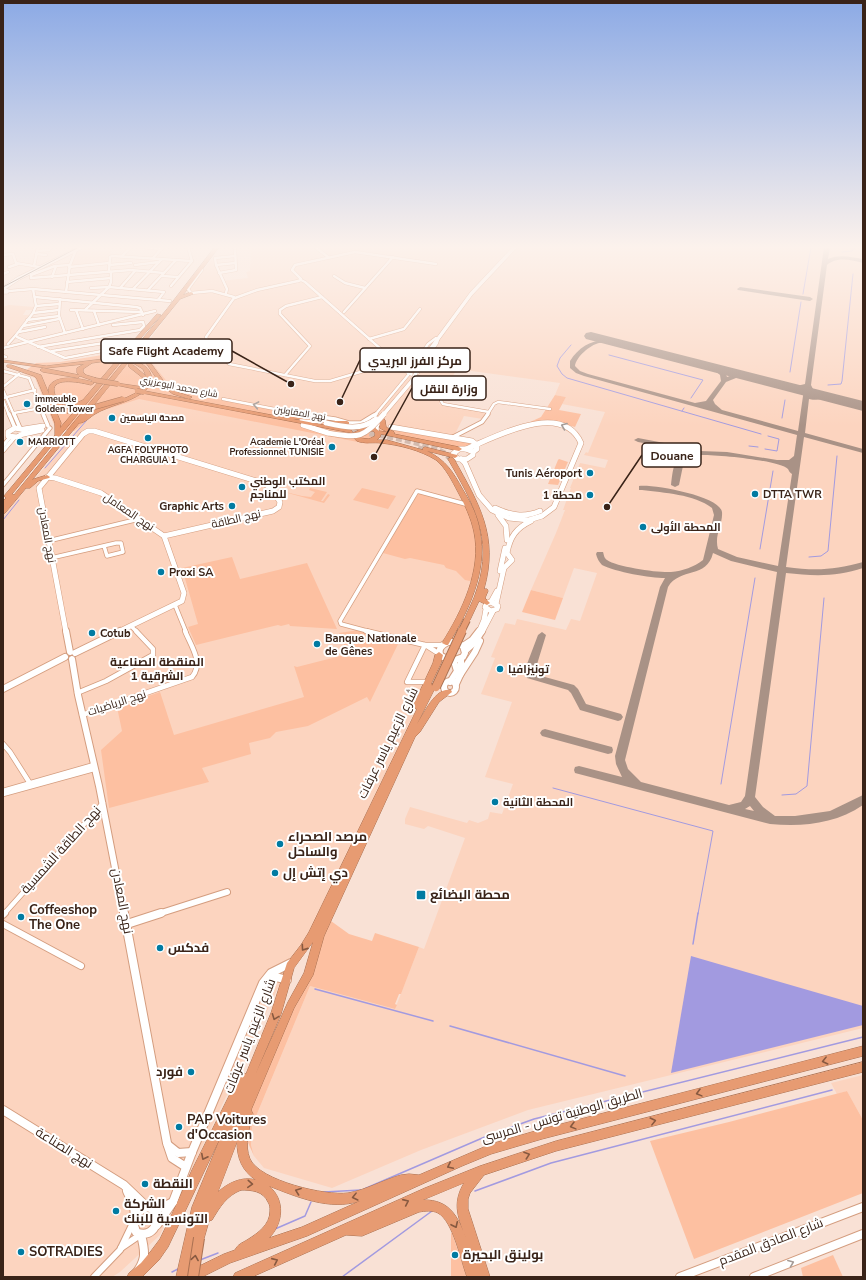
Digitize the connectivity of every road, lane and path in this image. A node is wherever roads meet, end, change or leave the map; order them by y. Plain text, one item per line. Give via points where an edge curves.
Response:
1 (36, 306) edge
2 (59, 307) edge
3 (88, 307) edge
4 (130, 307) edge
5 (164, 307) edge
6 (171, 307) edge
7 (227, 307) edge
8 (285, 307) edge
9 (333, 307) edge
10 (347, 307) edge
11 (461, 307) edge
12 (420, 309) dead end
13 (59, 310) junction
14 (71, 310) dead end
15 (76, 310) junction
16 (85, 310) junction
17 (94, 311) junction
18 (343, 311) junction
19 (32, 313) junction
20 (157, 313) junction
21 (142, 314) junction
22 (59, 318) junction
23 (27, 320) junction
24 (44, 322) junction
25 (111, 322) junction
26 (128, 323) junction
27 (98, 325) junction
28 (113, 325) junction
29 (23, 327) junction
30 (45, 327) junction
31 (83, 328) junction
32 (130, 331) junction
33 (18, 332) junction
34 (65, 333) junction
35 (118, 333) junction
36 (16, 335) junction
37 (49, 336) junction
38 (437, 338) junction
39 (145, 339) junction
40 (369, 339) junction
41 (117, 341) dead end
42 (27, 342) junction
43 (8, 344) dead end
44 (140, 345) junction
45 (131, 346) junction
46 (37, 347) junction
47 (3, 348) edge
48 (118, 348) dead end
49 (52, 351) junction
50 (425, 355) junction
51 (4, 360) edge
52 (394, 362) junction
53 (32, 365) junction
54 (9, 366) junction
55 (3, 371) edge
56 (409, 371) junction
57 (418, 372) junction
58 (19, 374) junction
59 (35, 374) junction
60 (284, 375) junction
61 (416, 377) junction
62 (105, 378) junction
63 (93, 381) junction
64 (3, 387) edge
65 (3, 390) edge
66 (34, 390) junction
67 (142, 390) junction
68 (95, 391) junction
69 (4, 398) edge
70 (223, 399) dead end
71 (205, 402) junction
72 (199, 404) junction
73 (114, 405) junction
74 (41, 408) junction
75 (550, 409) dead end
76 (489, 412) junction
77 (14, 413) junction
78 (9, 414) junction
79 (3, 415) edge
80 (374, 415) junction
81 (290, 418) junction
82 (284, 419) junction
83 (382, 420) junction
84 (333, 421) junction
85 (302, 422) junction
86 (346, 423) joint
87 (45, 427) junction
88 (391, 427) dead end
89 (365, 429) junction
90 (21, 430) junction
91 (377, 431) junction
92 (85, 432) joint
93 (462, 433) junction
94 (9, 435) edge
95 (66, 435) junction
96 (44, 436) junction
97 (356, 436) junction
98 (3, 437) edge
99 (453, 437) junction
100 (464, 439) junction
101 (369, 441) junction
102 (383, 442) junction
103 (431, 442) dead end
104 (49, 445) junction
105 (477, 445) junction
106 (3, 446) edge
107 (469, 448) junction
108 (459, 449) junction
109 (3, 451) edge
110 (473, 452) junction
111 (434, 454) tunnel mouth
112 (453, 458) junction
113 (469, 458) junction
114 (460, 462) junction
115 (468, 471) junction
116 (47, 477) junction
117 (4, 483) edge
118 (465, 497) junction
119 (455, 500) junction
120 (3, 501) edge
121 (486, 503) junction
122 (469, 505) junction
123 (5, 506) edge
124 (540, 511) dead end
125 (3, 512) edge
126 (496, 512) junction
127 (538, 518) junction
128 (139, 519) junction
129 (486, 535) junction
130 (164, 536) junction
131 (48, 540) junction
132 (104, 546) junction
133 (488, 554) junction
134 (51, 558) junction
135 (500, 584) junction
136 (490, 604) junction
137 (175, 605) junction
138 (465, 620) junction
139 (131, 626) junction
140 (481, 635) junction
141 (444, 644) junction
142 (425, 645) junction
143 (464, 649) junction
144 (439, 654) junction
145 (70, 655) junction
146 (461, 659) junction
147 (454, 661) junction
148 (460, 675) junction
149 (411, 683) junction
150 (453, 683) junction
151 (432, 685) junction
152 (3, 689) edge
153 (424, 691) junction
154 (448, 692) junction
155 (77, 693) junction
156 (82, 715) junction
157 (413, 735) junction
158 (3, 744) edge
159 (401, 749) junction
160 (94, 767) junction
161 (31, 784) junction
162 (3, 791) edge
163 (3, 794) edge
164 (103, 803) junction
165 (227, 892) dead end
166 (3, 915) edge
167 (3, 924) edge
168 (127, 924) junction
169 (291, 963) junction
170 (81, 966) dead end
171 (287, 980) junction
172 (261, 989) junction
173 (261, 1048) junction
174 (863, 1051) edge
175 (863, 1067) edge
176 (259, 1079) junction
177 (3, 1110) edge
178 (167, 1143) junction
179 (192, 1152) junction
180 (186, 1167) junction
181 (480, 1171) junction
182 (419, 1180) junction
183 (124, 1185) junction
184 (173, 1202) junction
185 (863, 1208) edge
186 (151, 1209) junction
187 (134, 1220) junction
188 (157, 1225) junction
189 (203, 1225) junction
190 (345, 1230) junction
191 (863, 1234) edge
192 (141, 1235) junction
193 (194, 1240) junction
194 (120, 1250) junction
195 (228, 1258) junction
196 (690, 1275) edge
197 (94, 1277) edge
198 (133, 1277) edge
199 (182, 1277) edge
200 (192, 1277) edge
201 (239, 1277) edge
202 (473, 1277) edge
203 (484, 1277) edge
204 (680, 1277) edge
205 (754, 1277) edge

1 - 19 street
2 - 13 street
3 - 16 street
4 - 21 street via 140,308
5 - 20 highway
6 - 39 highway
7 - 60 street via 208,335 208,342 229,364
8 - 60 street via 280,310 280,314 310,346
9 - 18 street
10 - 18 street
11 - 38 street
12 - 40 street via 404,329
13 - 19 street
13 - 22 street
14 - 15 street
15 - 16 street
15 - 31 street
16 - 17 street
17 - 21 street
17 - 27 street
18 - 40 street via 345,318
19 - 23 street
20 - 21 street
20 - 45 highway
20 - 123 highway
21 - 25 street
22 - 23 street
22 - 24 street
22 - 34 street
23 - 29 street
24 - 29 street
24 - 30 street
25 - 27 street
25 - 28 street
26 - 28 street
26 - 32 street
26 - 32 street via 143,322 144,326 140,330
27 - 31 street
28 - 35 street
29 - 33 street
30 - 33 street
30 - 37 street
31 - 34 street
32 - 35 street
33 - 36 street
34 - 37 street
35 - 46 street
36 - 42 street
36 - 43 street
37 - 42 street
38 - 50 street
38 - 56 street via 428,344
38 - 57 street via 437,343
39 - 44 highway
39 - 71 highway via 142,354 166,388 174,393
40 - 52 street
41 - 49 street
42 - 46 street
42 - 47 street
44 - 59 highway, bridge via 130,364 146,378 145,383 138,392 123,400 84,410 59,409 54,405 40,377
44 - 95 highway
45 - 53 highway via 111,356 55,365
45 - 62 highway
46 - 49 street
48 - 49 street via 64,357
50 - 85 street, bridge via 409,380 368,426 354,428
50 - 85 street, bridge via 411,382 370,430 359,436 328,433 305,427
51 - 53 highway
51 - 54 highway
51 - 63 highway
52 - 56 street
52 - 60 street via 330,381
53 - 73 highway, bridge via 56,366 112,359 142,365 147,371 148,382 138,394
54 - 59 highway
54 - 63 highway
55 - 58 street
56 - 57 street
56 - 57 street via 416,369
56 - 80 street
57 - 61 street
58 - 64 street
58 - 66 street via 29,378
59 - 104 highway via 58,423 57,433
61 - 76 street via 448,383 441,401 443,404
61 - 83 street
62 - 63 highway via 111,366 105,362 83,366 80,370 82,375
62 - 68 highway
63 - 67 highway, شارع محمد البوعزيزي
63 - 68 highway via 65,380 54,384 50,390 55,402 65,407 81,403
65 - 69 street
66 - 69 street
66 - 74 street
67 - 71 highway, شارع محمد البوعزيزي
67 - 72 highway, شارع محمد البوعزيزي
68 - 104 highway
69 - 77 street
69 - 78 street
84 -> 70 street, نهج المقاولين
71 - 81 highway, شارع محمد البوعزيزي
72 - 73 highway via 150,397
72 - 82 highway, شارع محمد البوعزيزي
73 - 95 highway via 90,414
74 - 77 street
74 - 87 street
75 - 76 street via 501,402 494,404
76 - 93 street via 482,422
77 - 90 street
78 - 79 street
78 - 90 street
80 - 86 street via 361,423
80 - 89 street
81 - 84 highway
81 - 85 highway, شارع محمد البوعزيزي
82 - 85 highway, شارع محمد البوعزيزي
82 - 85 highway, شارع محمد البوعزيزي via 351,431
83 - 91 street via 377,426
83 - 103 highway via 383,428 389,432
84 - 86 highway
84 - 89 highway
85 - 97 highway, شارع محمد البوعزيزي
87 - 90 street
87 - 96 street
87 - 96 street via 48,432
88 - 99 street
89 - 91 highway
89 - 97 highway via 357,432
90 - 94 street
90 - 94 street
91 - 101 highway via 378,437
91 - 108 highway
92 - 116 street, نهج المعادن
92 - 130 street, نهج الطاقة via 94,431 263,483 271,488 280,502 279,507 273,511
93 - 99 street
93 - 100 street
94 - 98 street
94 - 106 street
94 - 109 street
95 - 123 highway
96 - 117 street
97 - 101 highway, شارع محمد البوعزيزي
99 - 100 street
100 - 105 street via 472,440
100 - 107 street via 471,443
101 - 102 highway
102 - 112 highway via 425,449
102 - 118 highway via 436,458 448,469
104 - 120 highway
105 - 107 street
105 - 110 street
127 -> 105 street via 551,511 557,504 581,443 577,434 567,427 538,423 514,429
107 - 108 street
107 - 110 street
108 - 112 street via 454,452
110 - 113 street via 473,456
111 - 138 highway via 448,466 467,495 482,536 483,560 480,580
112 - 114 street
112 - 129 highway via 480,511
113 - 114 street
113 - 115 street
114 - 115 street via 465,463
114 - 129 highway via 483,512 487,526
115 - 121 street via 476,490
116 - 123 highway via 35,480 17,500
116 - 128 street, نهج المعامل via 98,492
116 - 131 street, نهج المعادن via 39,491
118 - 119 street
118 - 122 highway
119 - 122 street
119 - 142 street via 418,491 340,621 341,624 350,627
121 - 124 street via 515,515 528,515
121 - 126 street
122 - 141 highway via 478,537 477,572 469,595
123 - 125 highway
126 - 127 street via 514,519
126 - 135 street via 508,532
127 - 135 street via 522,525 511,535 507,552 512,560 504,568
128 - 130 street, نهج المعامل
128 - 131 street
129 - 133 highway
130 - 137 street via 184,593 182,601
131 - 134 street, نهج المعادن
132 - 132 street via 120,542 123,552 108,556
132 - 134 street
133 - 136 highway via 490,568 482,598
133 - 138 highway via 482,585
134 - 145 street, نهج المعادن
135 - 136 street
136 - 140 street via 498,608 493,611
136 - 143 street via 474,640
137 - 139 street
137 - 156 street, نهج الرياضيات via 198,663 197,671 192,677
138 - 151 highway, bridge
139 - 145 street
139 - 155 street via 153,649 153,655 106,682
140 - 143 street via 474,644
140 - 148 street via 476,649
141 - 142 street
141 - 143 street via 455,642
141 - 144 street via 439,649
142 - 144 street
142 - 149 street via 407,682
143 - 146 street via 465,654
144 - 147 street via 444,660
144 - 151 highway
145 - 152 street
145 - 155 street, نهج المعادن
146 - 147 street
146 - 148 street
147 - 150 street via 457,670
148 - 150 street
149 - 151 street
149 - 153 street
150 - 154 street via 457,687 456,691
150 - 154 street via 443,685
151 - 153 highway
151 - 157 highway, شارع الزعيم ياسر عرفات
151 - 159 highway, شارع الزعيم ياسر عرفات
153 - 159 highway via 401,740
154 - 157 highway via 436,699
155 - 156 street, نهج المعادن
156 - 160 street, نهج المعادن
157 - 176 highway, شارع الزعيم ياسر عرفات via 320,936 308,975 290,1005
158 - 161 street
159 -> 169 highway, شارع الزعيم ياسر عرفات via 312,935
160 - 161 street
160 - 164 street, نهج المعادن
161 - 162 street
161 - 163 street
164 - 166 street, نهج الطاقة الشمسية
164 - 168 street, نهج المعادن
165 - 168 street
167 - 170 street
168 - 178 street, نهج المعادن
169 - 171 highway, شارع الزعيم ياسر عرفات
169 - 172 street via 271,973
171 - 172 street via 281,977 272,978
171 -> 173 highway, شارع الزعيم ياسر عرفات
172 - 179 street
173 - 193 highway, شارع الزعيم ياسر عرفات via 198,1206
173 -> 198 highway via 193,1181 168,1237 152,1260
174 -> 182 highway, الطريق الوطنية تونس - المرسى via 542,1134 491,1149
181 -> 175 highway via 556,1146
182 -> 176 highway via 406,1179 362,1195 336,1199 311,1195 259,1176 245,1160 241,1137
176 - 189 highway, شارع الزعيم ياسر عرفات via 214,1185
177 - 183 street, نهج الصناعة
178 - 179 street via 178,1153
178 - 180 street, نهج المعادن via 172,1158
179 - 180 street
180 - 184 street
190 -> 181 highway
181 - 203 highway via 468,1186 462,1209
182 - 195 highway, الطريق الوطنية تونس - المرسى via 303,1232
183 - 186 street, نهج الصناعة
183 - 187 street via 134,1206
184 - 186 street
184 - 188 street
185 - 196 street, شارع الصادق المقدم
186 - 187 street via 142,1209
186 - 188 street via 158,1214
187 - 192 street via 136,1232
187 - 194 street
188 - 192 street via 150,1233
189 - 193 highway, شارع الزعيم ياسر عرفات
189 -> 195 highway via 219,1198 226,1192 247,1183 268,1191 276,1207 269,1229 260,1238
201 -> 190 highway
190 -> 202 highway via 370,1227 419,1206 436,1206 444,1210 455,1225
205 -> 191 street
192 - 194 street
192 - 198 street via 146,1254 142,1266
193 - 199 highway, شارع الزعيم ياسر عرفات
200 -> 193 highway, شارع الزعيم ياسر عرفات, bridge
194 - 197 street
195 - 200 highway, الطريق الوطنية تونس - المرسى
196 - 204 street, شارع الصادق المقدم

